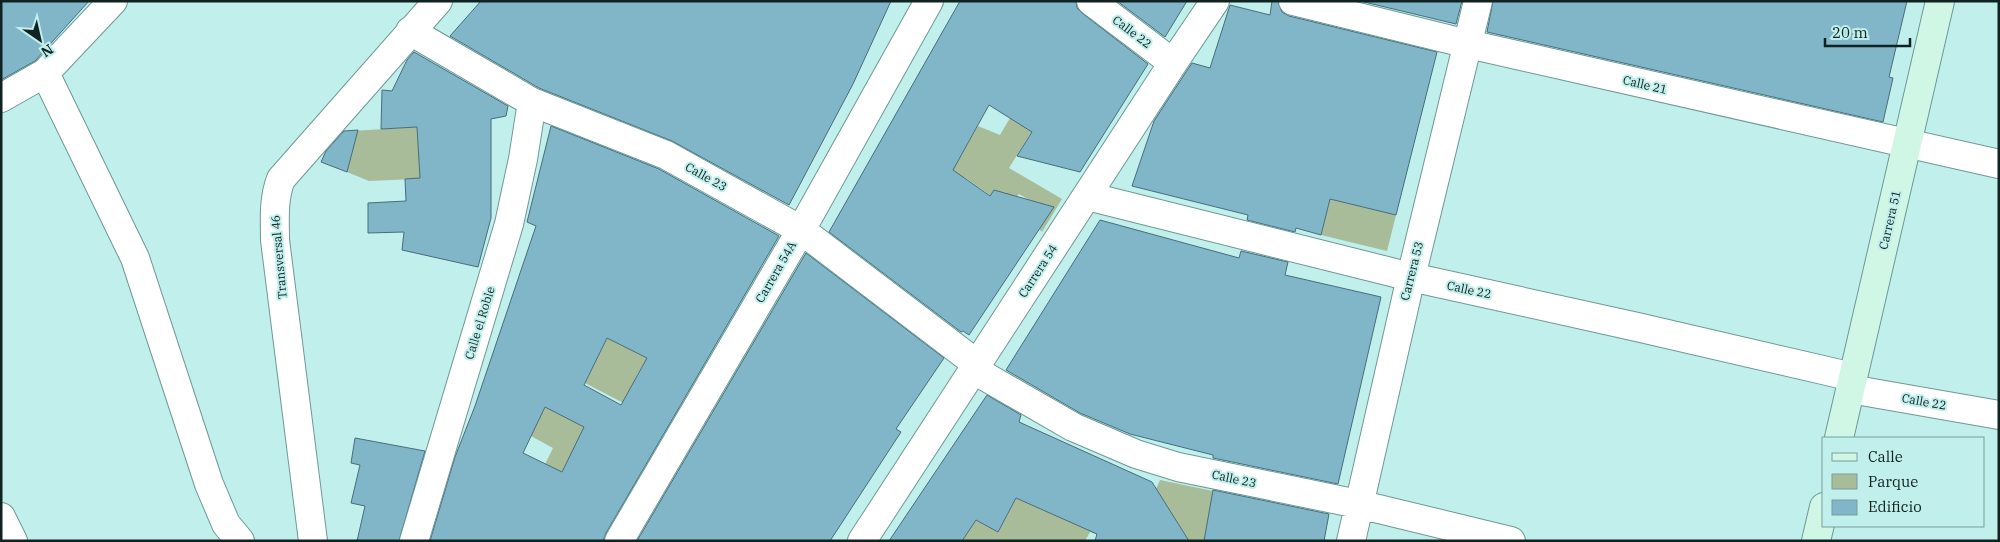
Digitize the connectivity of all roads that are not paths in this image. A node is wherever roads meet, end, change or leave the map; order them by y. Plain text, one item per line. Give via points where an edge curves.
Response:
1 (113, 1) edge
2 (438, 1) edge
3 (929, 1) edge
4 (1091, 1) edge
5 (1215, 1) edge
6 (1293, 1) edge
7 (1478, 1) edge
8 (1940, 1) edge
9 (410, 31) junction
10 (1468, 44) junction
11 (1172, 63) junction
12 (45, 73) junction
13 (1, 98) edge
14 (532, 102) junction
15 (1908, 144) junction
16 (1999, 164) edge
17 (1087, 196) junction
18 (801, 230) junction
19 (1410, 277) junction
20 (976, 367) junction
21 (1852, 383) junction
22 (1999, 415) edge
23 (1839, 437) edge
24 (1358, 504) junction
25 (1822, 515) edge
26 (1, 518) edge
27 (13, 541) edge
28 (240, 541) edge
29 (313, 541) edge
30 (414, 541) edge
31 (619, 541) edge
32 (862, 541) edge
33 (1351, 541) edge
34 (1511, 541) edge
35 (1816, 541) edge

1 - 12 street
2 - 9 street, Transversal 46
3 - 18 street, Carrera 54A
4 - 11 street, Calle 22
5 - 11 street, Carrera 54
6 - 10 street, Calle 21
7 - 10 street, Carrera 53
8 - 15 street, Carrera 51
9 - 14 street, Calle 23
9 - 29 street, Transversal 46 via 281,179 276,197 275,240
10 - 15 street, Calle 21
10 - 19 street, Carrera 53
11 - 17 street, Carrera 54
12 - 13 street
12 - 28 street via 135,258 209,484 226,524
14 - 18 street, Calle 23 via 666,155
14 - 30 street, Calle el Roble via 509,224
15 - 16 street, Calle 21
15 - 21 street, Carrera 51
17 - 19 street, Calle 22
17 - 20 street, Carrera 54
18 - 20 street, Calle 23
18 - 31 street, Carrera 54A
19 - 21 street, Calle 22
19 - 24 street, Carrera 53
20 - 24 street, Calle 23 via 1073,428 1136,454 1178,467
20 - 32 street, Carrera 54
21 - 22 street, Calle 22
21 - 23 street, Carrera 51
24 - 33 street, Carrera 53
24 - 34 street, Calle 23
25 - 35 street
26 - 27 street

